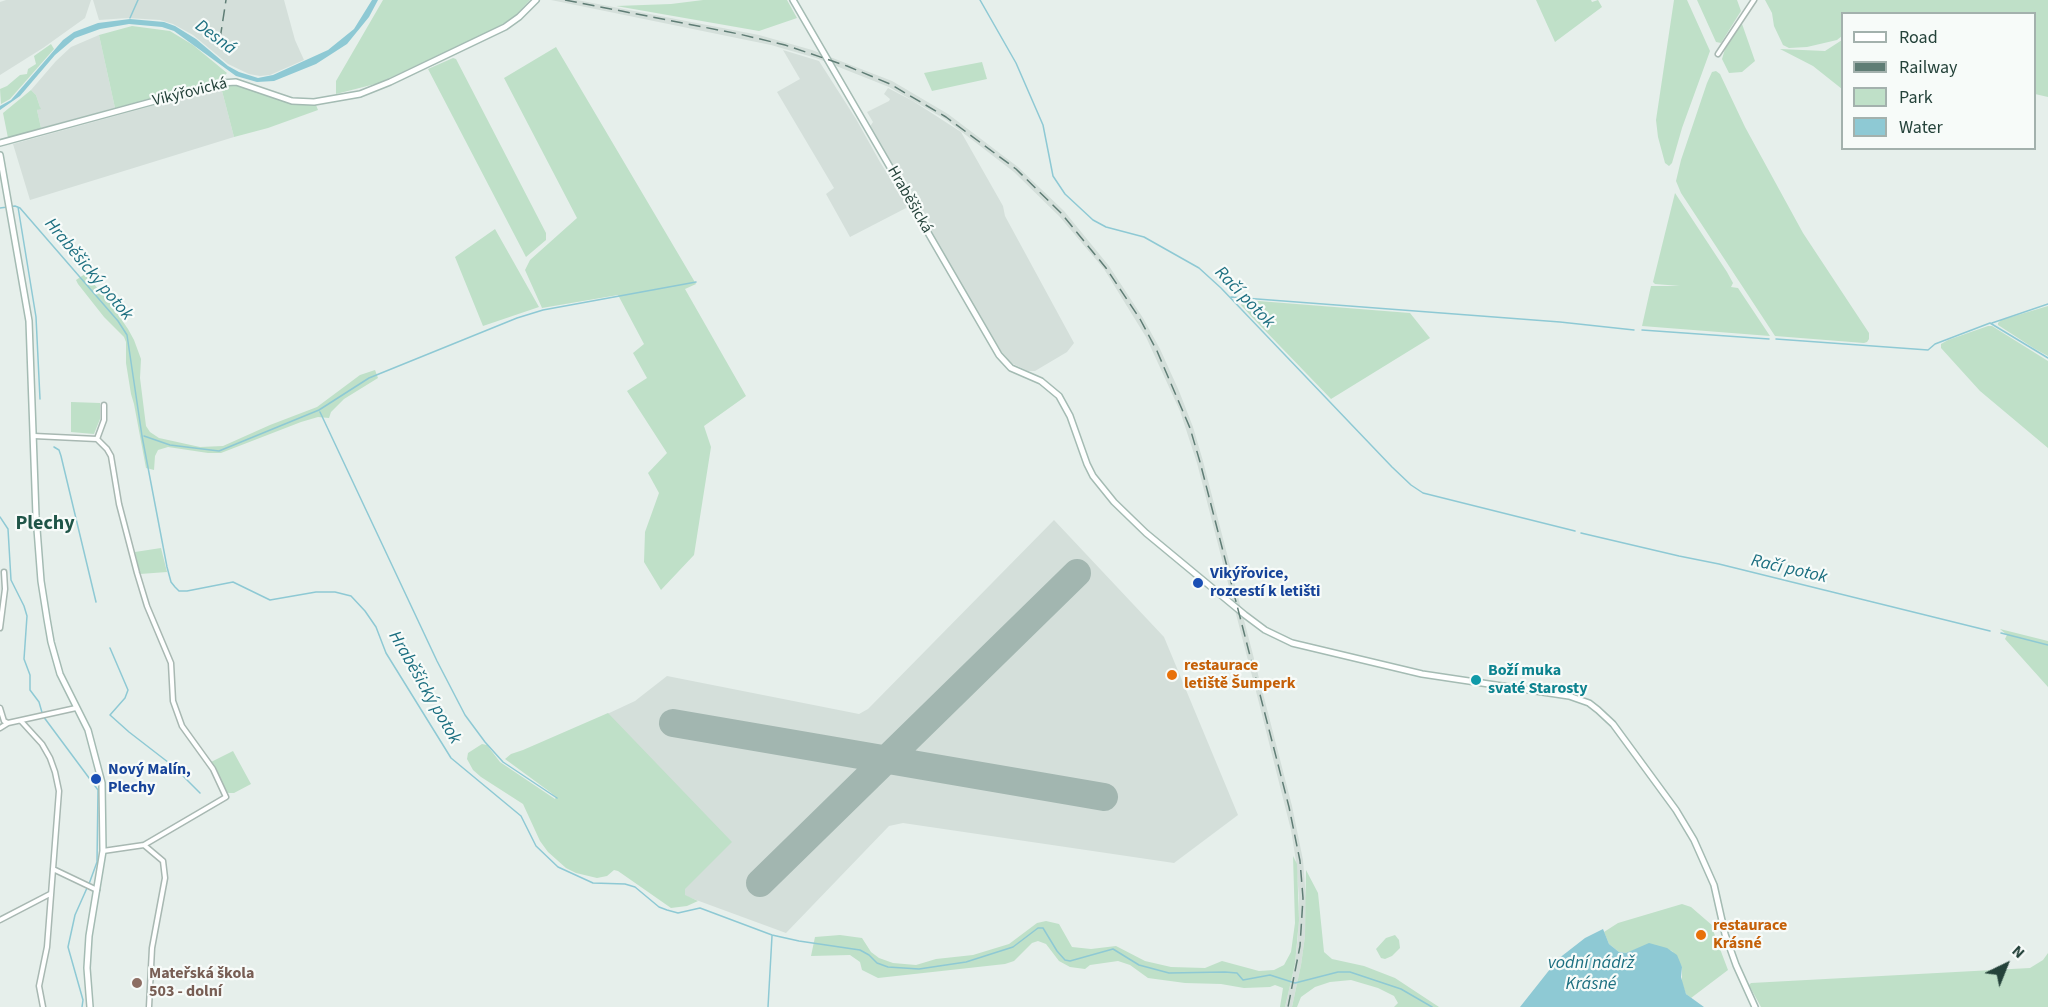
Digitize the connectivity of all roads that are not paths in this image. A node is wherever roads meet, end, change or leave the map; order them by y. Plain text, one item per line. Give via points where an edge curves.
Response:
1 (536, 0) edge
2 (793, 0) edge
3 (1754, 0) edge
4 (1718, 54) dead end
5 (0, 143) edge
6 (0, 154) edge
7 (104, 405) dead end
8 (34, 436) junction
9 (97, 439) junction
10 (4, 572) dead end
11 (0, 628) edge
12 (0, 708) edge
13 (76, 708) junction
14 (21, 721) junction
15 (8, 723) junction
16 (0, 728) edge
17 (144, 845) junction
18 (103, 851) junction
19 (53, 869) junction
20 (97, 891) junction
21 (51, 894) junction
22 (0, 920) edge
23 (43, 1007) edge
24 (90, 1007) edge
25 (149, 1007) edge
26 (1755, 1007) edge

1 - 5 street, Vikýřovická via 505,27 360,94 314,102 292,101 236,82 221,83
2 - 26 street, Hraběšická via 999,355 1011,368 1041,381 1059,396 1090,470 1114,502 1191,572 1265,630 1306,648 1422,674 1569,696 1599,710 1663,792 1694,840 1714,885 1736,965
3 - 4 street
6 - 8 street via 29,321
7 - 9 street via 104,420
8 - 9 street
8 - 13 street via 41,582 54,653
9 - 17 street via 111,456 137,573 171,663 173,701 182,726 213,769 226,797
10 - 11 street
12 - 15 street
13 - 14 street
13 - 18 street via 88,730 102,783
14 - 15 street
14 - 19 street via 42,744 55,772 59,791
15 - 16 street
17 - 18 street
17 - 25 street via 163,861 165,878 152,948
18 - 20 street
19 - 20 street
19 - 21 street
20 - 24 street via 88,936
21 - 22 street
21 - 23 street via 39,986

